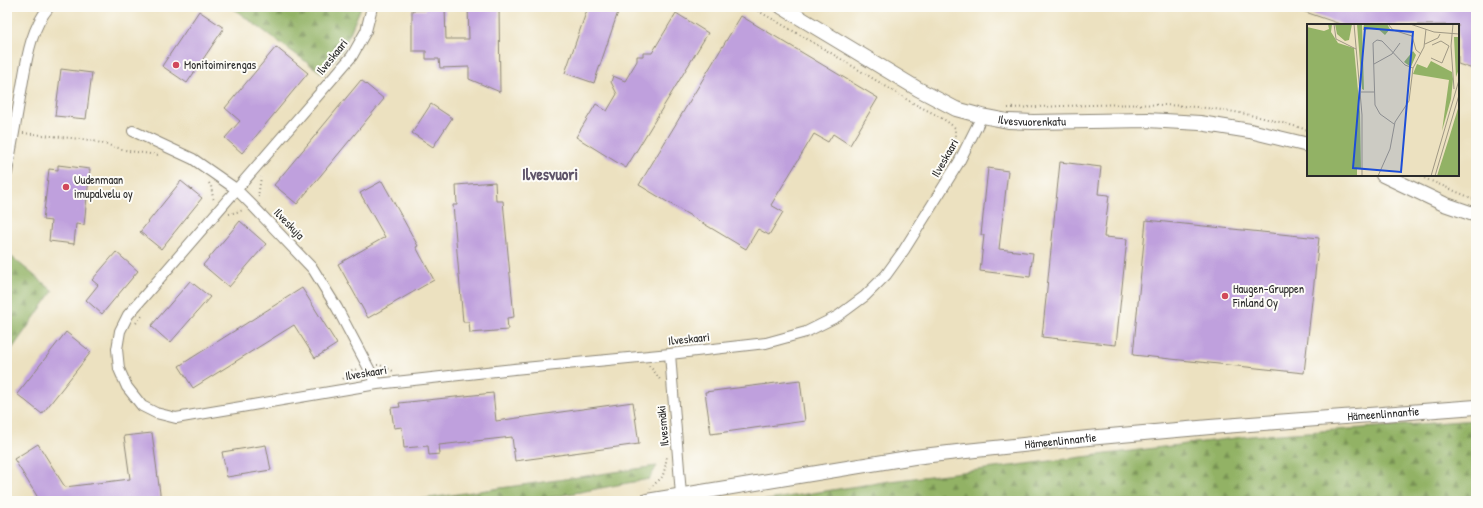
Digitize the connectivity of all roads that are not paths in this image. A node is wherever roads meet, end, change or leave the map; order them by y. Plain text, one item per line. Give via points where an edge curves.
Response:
1 (49, 7) edge
2 (372, 7) edge
3 (782, 7) edge
4 (982, 116) junction
5 (133, 131) dead end
6 (1307, 145) edge
7 (7, 173) edge
8 (1385, 176) edge
9 (236, 189) junction
10 (1476, 215) edge
11 (670, 354) junction
12 (377, 384) junction
13 (1476, 407) edge
14 (681, 495) junction
15 (650, 501) edge

1 - 7 street via 36,28 29,49
2 - 9 street, Ilveskaari via 366,31 352,56
3 - 4 main road, Ilvesvuorenkatu via 918,89 956,109
4 - 6 main road, Ilvesvuorenkatu via 1033,122 1147,120 1200,123 1250,130
4 - 11 street, Ilveskaari via 959,162 904,250 886,275 865,296 838,316 806,332 766,343
5 - 9 street, Ilveskuja via 193,159
8 - 10 main road via 1444,204
9 - 12 street, Ilveskuja via 313,268
9 - 12 street, Ilveskaari via 128,315 120,331 117,350 119,369 127,387 142,406 176,418
11 - 12 street, Ilveskaari
11 - 14 street, Ilvesmäki
13 - 14 main road, Hämeenlinnantie via 1210,427 981,449 914,457
14 - 15 main road, Hämeenlinnantie

